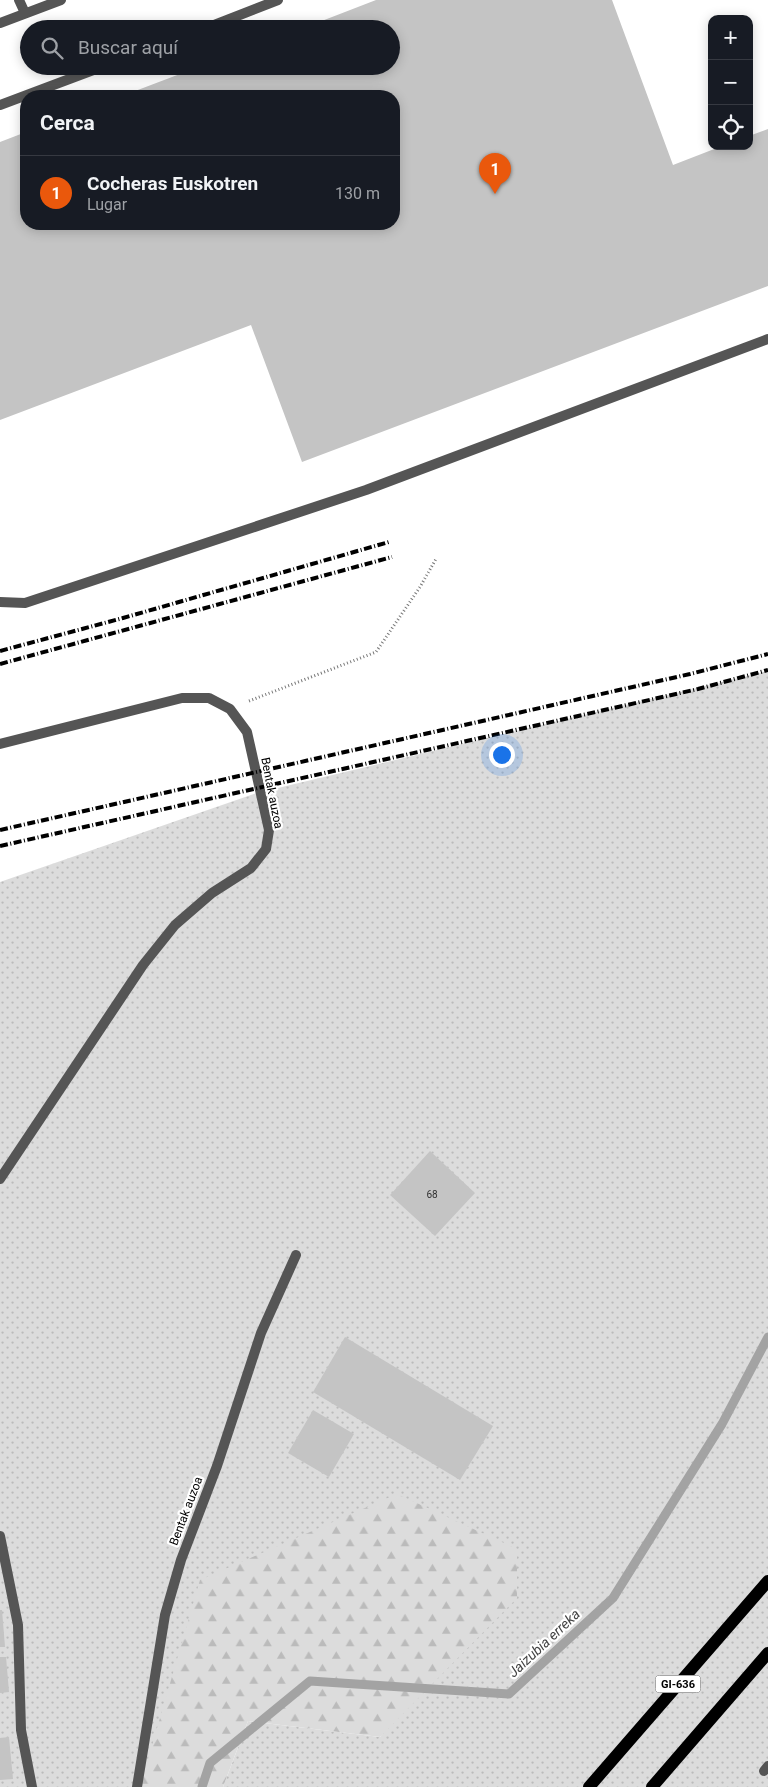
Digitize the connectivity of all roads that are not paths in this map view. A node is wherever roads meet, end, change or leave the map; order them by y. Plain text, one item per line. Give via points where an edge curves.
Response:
1 (19, 0) edge
2 (61, 0) edge
3 (278, 0) edge
4 (25, 13) junction
5 (227, 20) edge
6 (0, 22) edge
7 (80, 75) edge
8 (40, 90) edge
9 (20, 98) edge
10 (0, 105) edge
11 (768, 338) edge
12 (0, 602) edge
13 (0, 744) edge
14 (0, 1178) edge
15 (296, 1255) dead end
16 (0, 1536) edge
17 (768, 1581) edge
18 (768, 1653) edge
19 (32, 1787) edge
20 (137, 1787) edge
21 (589, 1787) edge
22 (652, 1787) edge

1 - 4 street
2 - 4 street
3 - 5 street
4 - 6 street
7 - 8 street
9 - 10 street
11 - 12 street via 366,490 25,603
13 - 14 street, Bentak auzoa via 182,698 209,698 230,709 247,732 269,830 266,848 251,868 212,893 175,925 143,965
15 - 20 street, Bentak auzoa via 261,1333 217,1466 181,1560 165,1615
16 - 19 street via 18,1625 21,1730
17 - 21 main road, GI-636
18 - 22 main road

